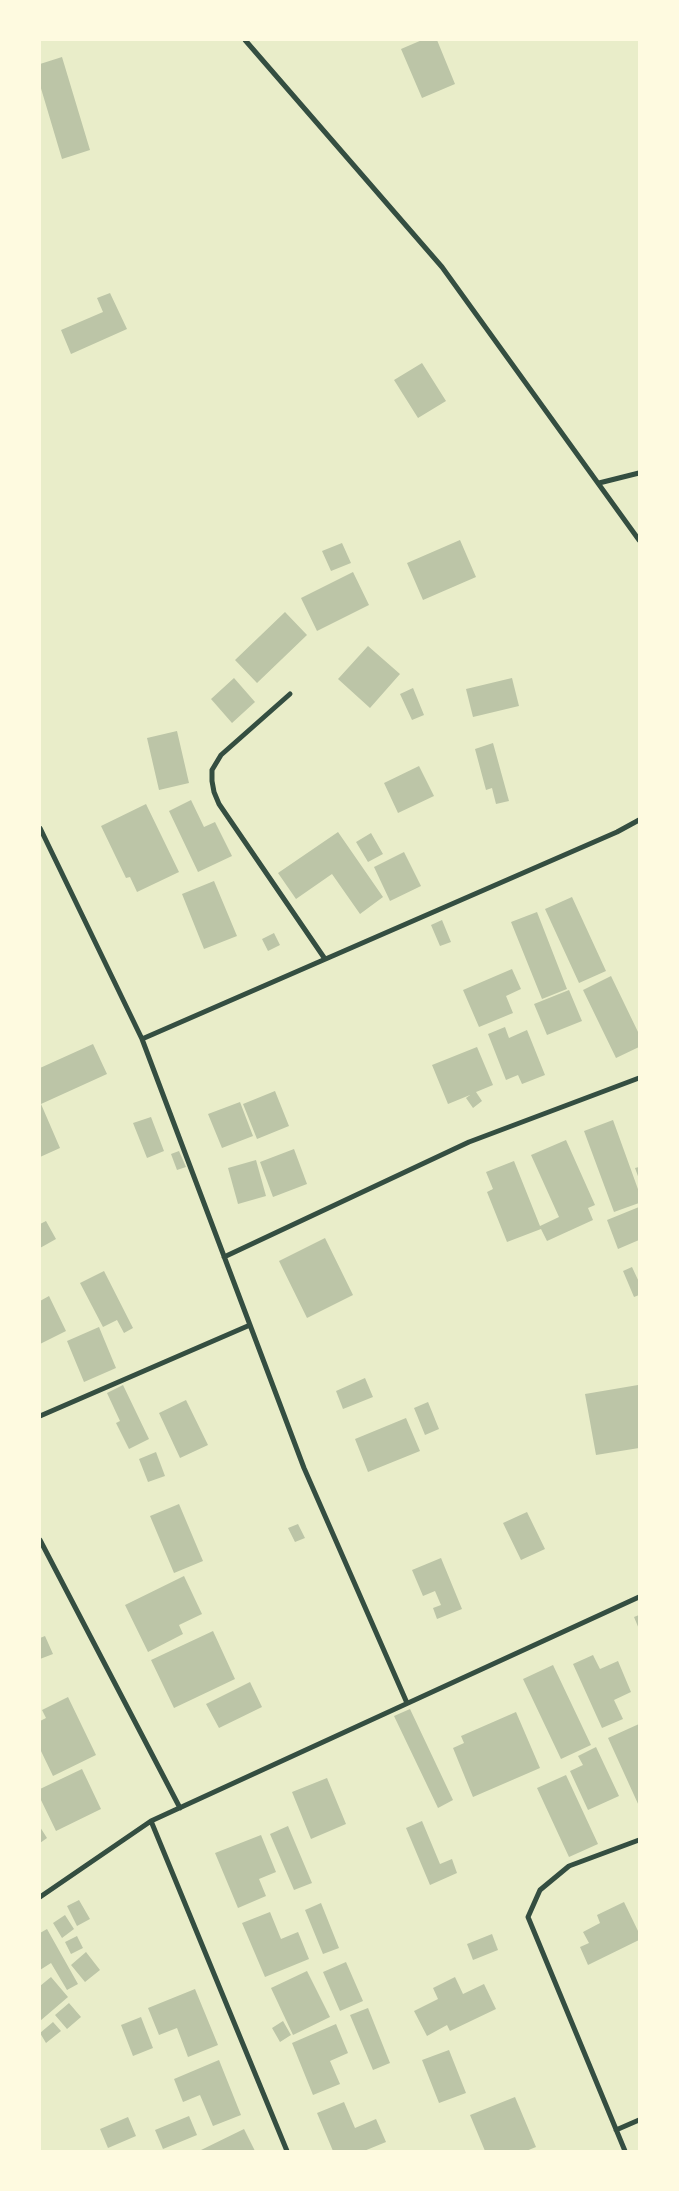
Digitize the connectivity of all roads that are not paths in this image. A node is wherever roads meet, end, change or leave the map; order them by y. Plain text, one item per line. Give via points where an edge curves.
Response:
1 (245, 40) edge
2 (639, 473) edge
3 (600, 483) junction
4 (639, 540) edge
5 (290, 694) dead end
6 (639, 820) edge
7 (40, 828) edge
8 (325, 958) junction
9 (142, 1039) junction
10 (639, 1078) edge
11 (224, 1257) junction
12 (250, 1325) junction
13 (40, 1416) edge
14 (40, 1540) edge
15 (639, 1597) edge
16 (407, 1703) junction
17 (180, 1808) junction
18 (151, 1821) junction
19 (639, 1840) edge
20 (40, 1897) edge
21 (639, 2120) edge
22 (616, 2130) junction
23 (287, 2151) edge
24 (625, 2151) edge

1 - 3 street via 442,267
2 - 3 street
3 - 4 street
5 - 8 street via 221,755 212,770 212,781 219,804
6 - 8 street
7 - 9 street
8 - 9 street
9 - 11 street
10 - 11 street via 469,1142
11 - 12 street
12 - 13 street
12 - 16 street via 304,1468
14 - 17 street
15 - 16 street
16 - 17 street
17 - 18 street
18 - 20 street
18 - 23 street
19 - 22 street via 569,1866 540,1890 528,1917
21 - 22 street
22 - 24 street

